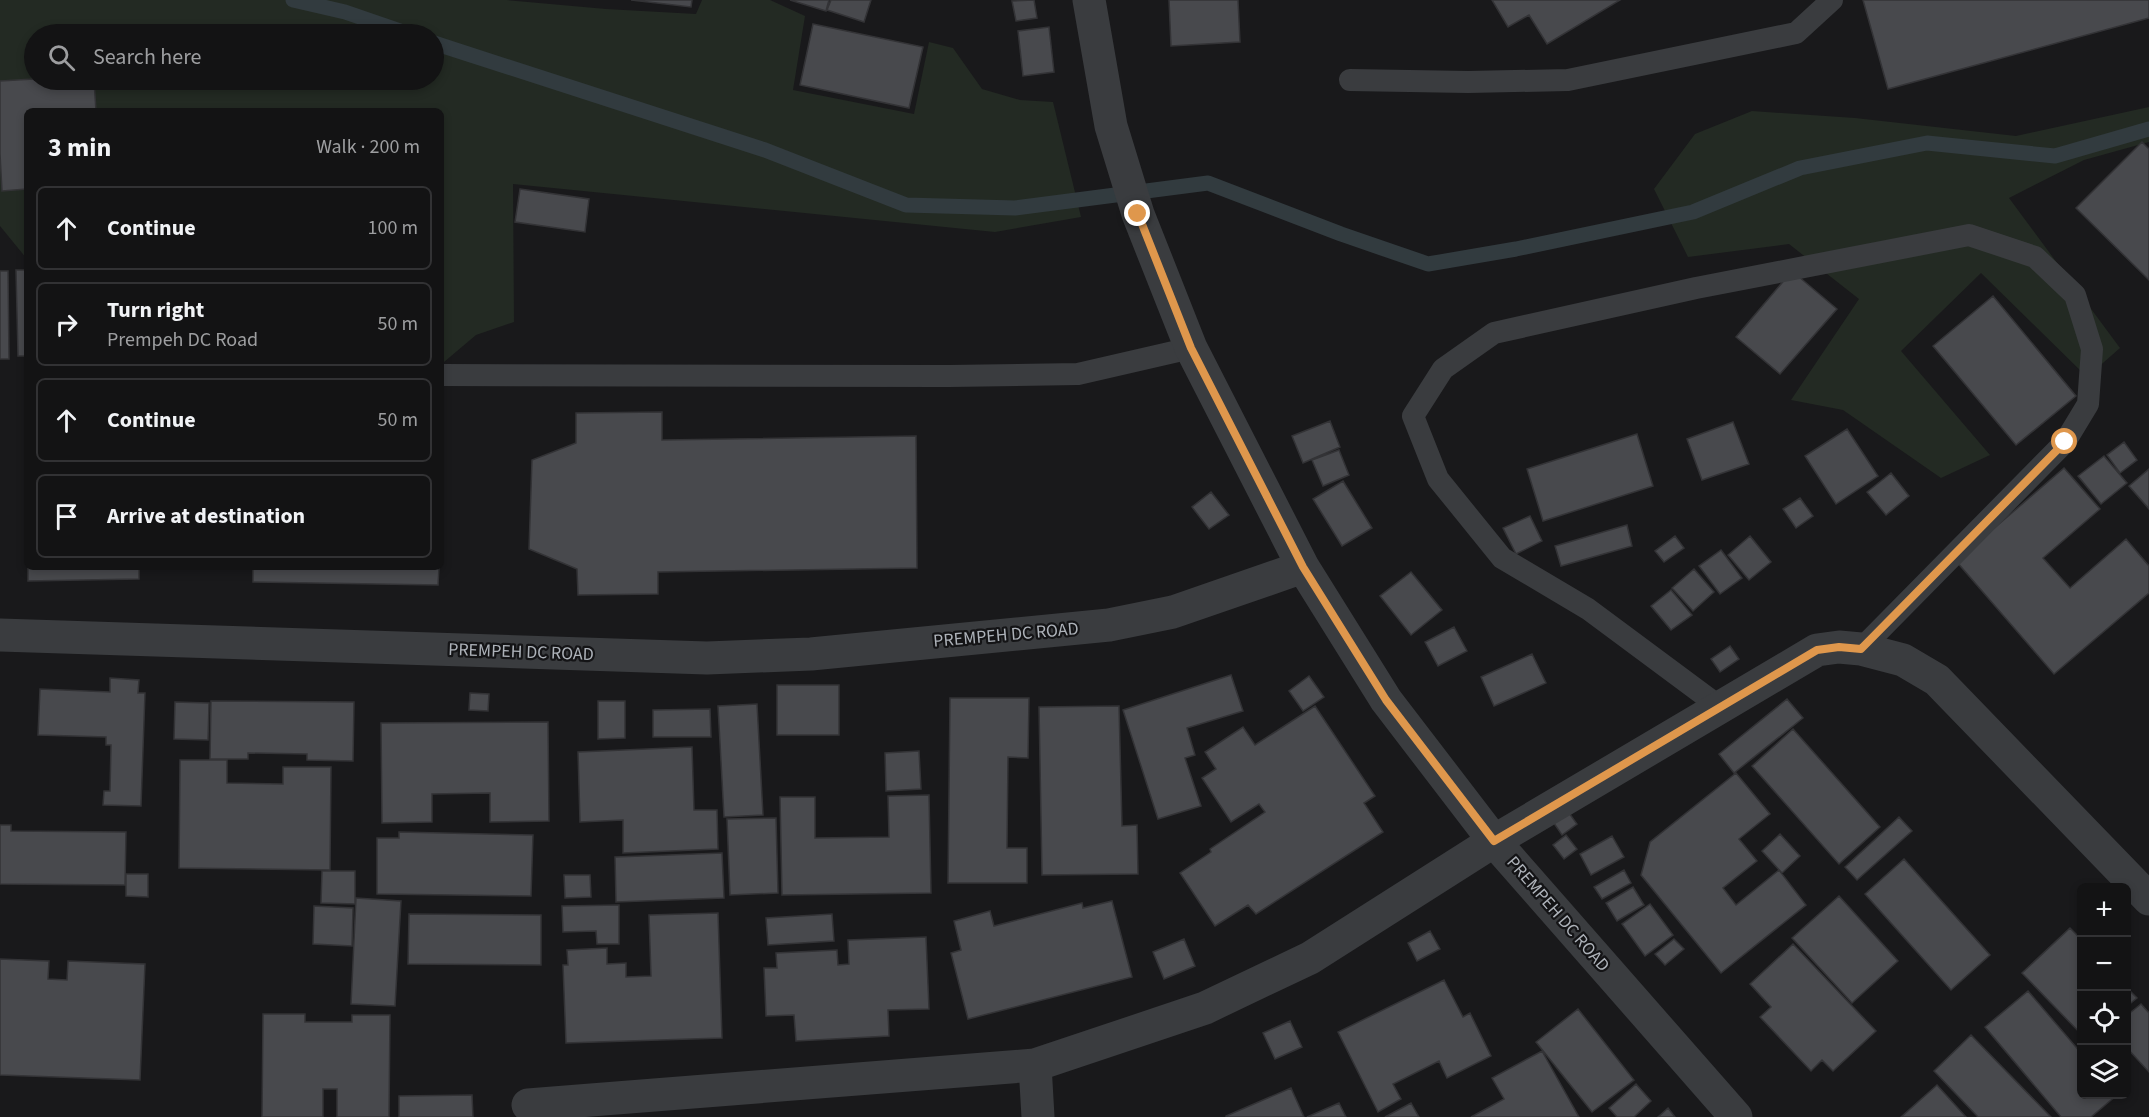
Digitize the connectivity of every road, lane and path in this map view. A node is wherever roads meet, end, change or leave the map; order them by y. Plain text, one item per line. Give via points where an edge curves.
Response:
1 (1089, 0) edge
2 (1832, 0) edge
3 (1350, 81) dead end
4 (1191, 348) junction
5 (444, 375) edge
6 (1303, 567) junction
7 (0, 635) edge
8 (1861, 649) junction
9 (1720, 707) junction
10 (1494, 841) junction
11 (2149, 899) edge
12 (1035, 1065) junction
13 (528, 1105) dead end
14 (1038, 1117) edge
15 (1736, 1117) edge

1 - 4 street via 1111,126 1138,214
2 - 3 lane via 1796,33 1568,81
4 - 5 lane via 1078,374
4 - 6 street
6 - 7 street, PREMPEH DC ROAD via 1173,612 1109,625 811,654 707,658
6 - 10 street, PREMPEH DC ROAD via 1386,700
8 - 9 street via 1817,650
8 - 9 lane via 2065,442 2088,404 2092,349 2075,295 2035,258 1968,235 1696,288 1494,333 1443,369 1413,416 1438,479 1502,558 1588,609
8 - 11 street via 1903,660 1937,680
9 - 10 street
10 - 12 street via 1310,958 1205,1008
10 - 15 street, PREMPEH DC ROAD
12 - 13 street
12 - 14 street

